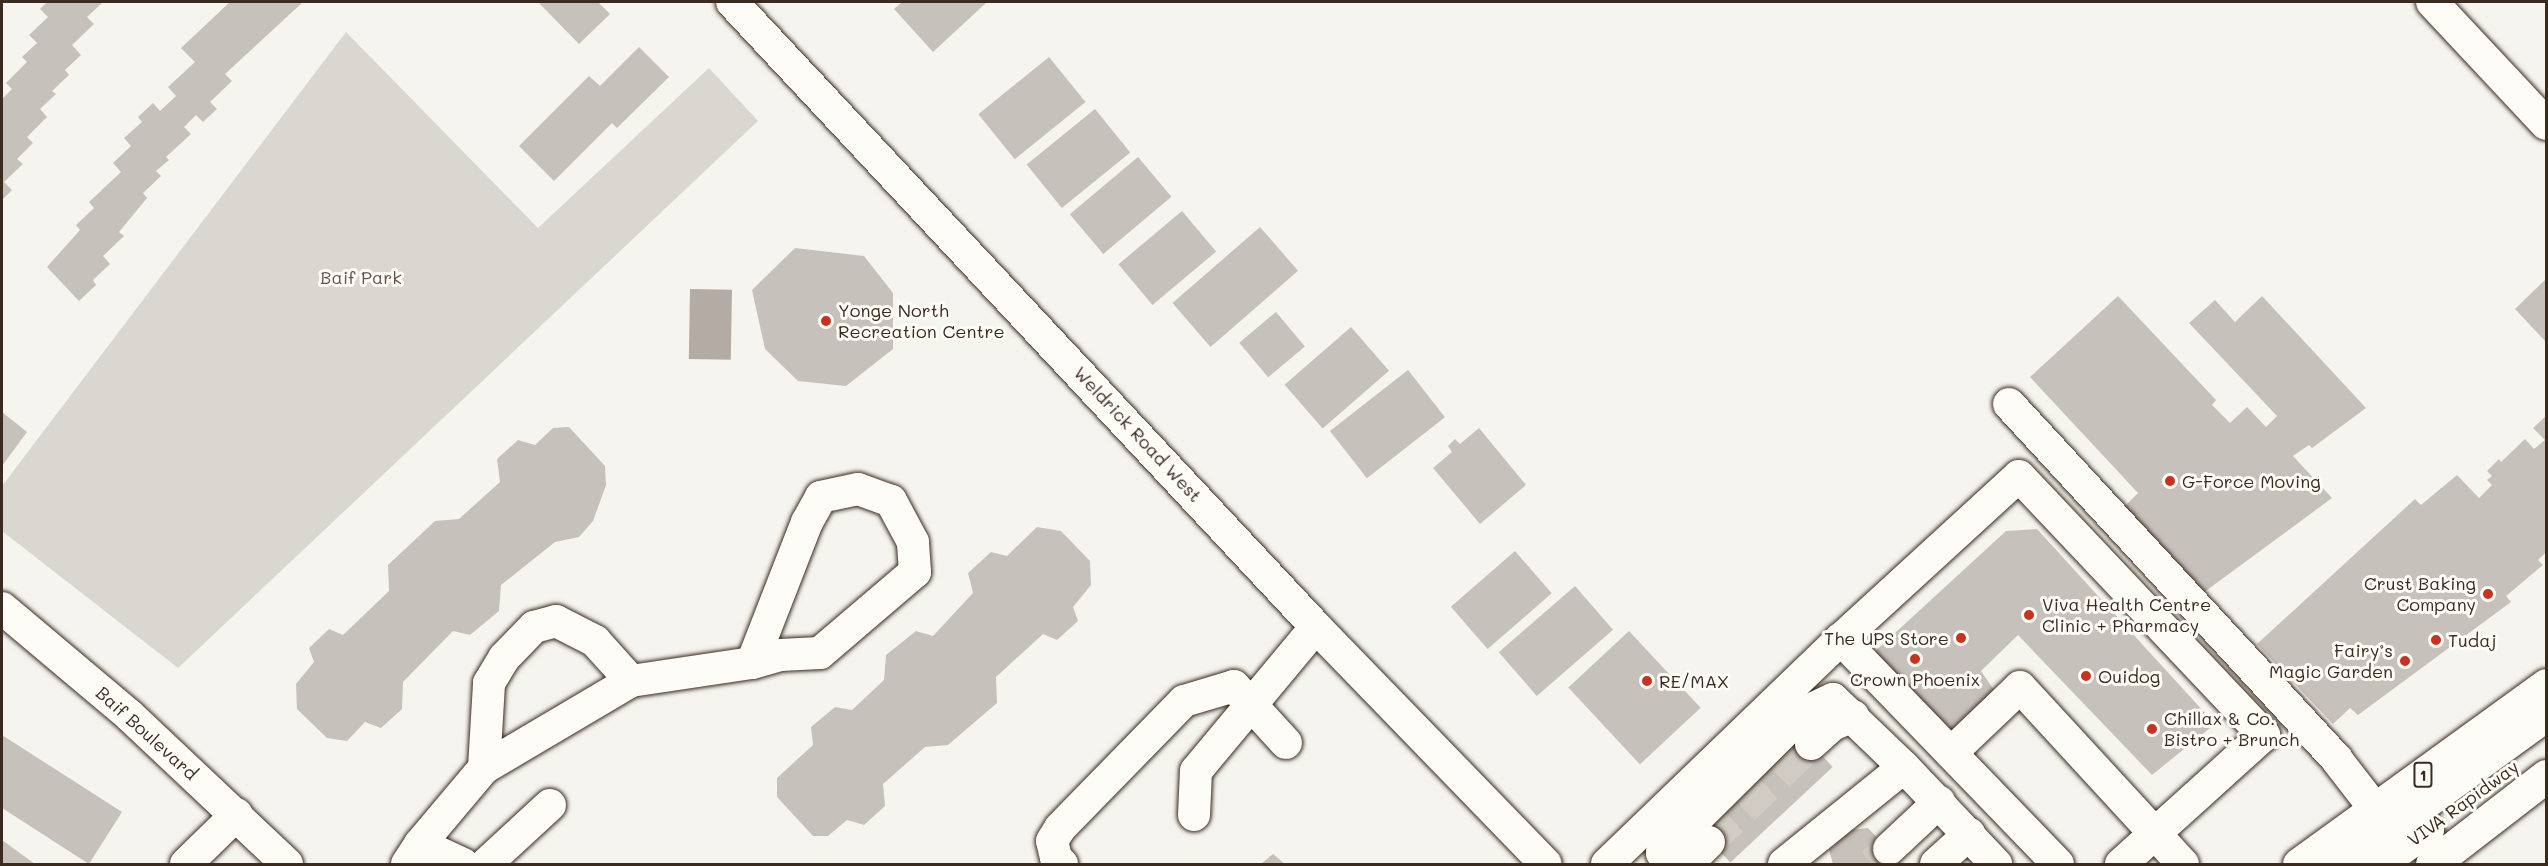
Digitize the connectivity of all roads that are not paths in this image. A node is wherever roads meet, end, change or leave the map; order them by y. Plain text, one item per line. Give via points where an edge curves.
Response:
1 (732, 2) edge
2 (2432, 2) edge
3 (2547, 124) edge
4 (2009, 404) dead end
5 (2, 608) edge
6 (1316, 627) junction
7 (1841, 639) junction
8 (752, 663) junction
9 (631, 681) junction
10 (2547, 685) edge
11 (1252, 705) junction
12 (1853, 716) junction
13 (2547, 716) edge
14 (2547, 742) edge
15 (1286, 743) dead end
16 (1811, 744) tunnel mouth
17 (1951, 753) junction
18 (1904, 767) junction
19 (484, 768) junction
20 (2547, 776) edge
21 (1939, 802) junction
22 (550, 806) dead end
23 (2375, 809) junction
24 (237, 814) junction
25 (1194, 815) dead end
26 (2155, 832) junction
27 (1969, 834) junction
28 (1709, 842) tunnel mouth
29 (1889, 849) tunnel mouth
30 (414, 854) edge
31 (186, 864) edge
32 (287, 864) edge
33 (463, 864) edge
34 (486, 864) edge
35 (1062, 864) edge
36 (1546, 864) edge
37 (1607, 864) edge
38 (1672, 864) edge
39 (1687, 864) edge
40 (1786, 864) edge
41 (1936, 864) edge
42 (1996, 864) edge
43 (2058, 864) edge
44 (2121, 864) edge
45 (2182, 864) edge
46 (2299, 864) edge
47 (2342, 864) edge
48 (2380, 864) edge
49 (2432, 864) edge

1 - 6 street, Weldrick Road West
2 - 3 street
4 - 23 street via 2337,760
5 - 24 street, Baif Boulevard via 129,715
6 - 11 street
6 - 36 street, Weldrick Road West
7 - 17 street
7 - 26 street via 2019,476 2264,735
7 - 37 street
8 - 8 street via 780,655 820,653 915,572 913,542 891,501 858,489 821,497 807,522
8 - 9 street
9 - 19 street
9 - 19 street via 595,641 556,621 534,627 504,658 489,683
10 - 23 main road, 1
11 - 15 street
11 - 25 street via 1196,771
11 - 35 street via 1234,686 1184,701 1060,828 1052,841 1056,858
12 - 16 street via 1832,725
12 - 18 street
12 - 38 street via 1833,699 1803,712 1662,853
13 - 47 street, VIVA Rapidway
14 - 48 street, VIVA Rapidway
17 - 26 street via 2020,687
17 - 43 street
18 - 21 street
18 - 40 street
19 - 30 street
20 - 49 main road
21 - 27 street
21 - 29 street
22 - 34 street
23 - 46 main road, 1
24 - 31 street
24 - 32 street, Baif Boulevard
26 - 44 street
26 - 45 street
27 - 41 street
27 - 42 street
28 - 39 street
30 - 33 street

